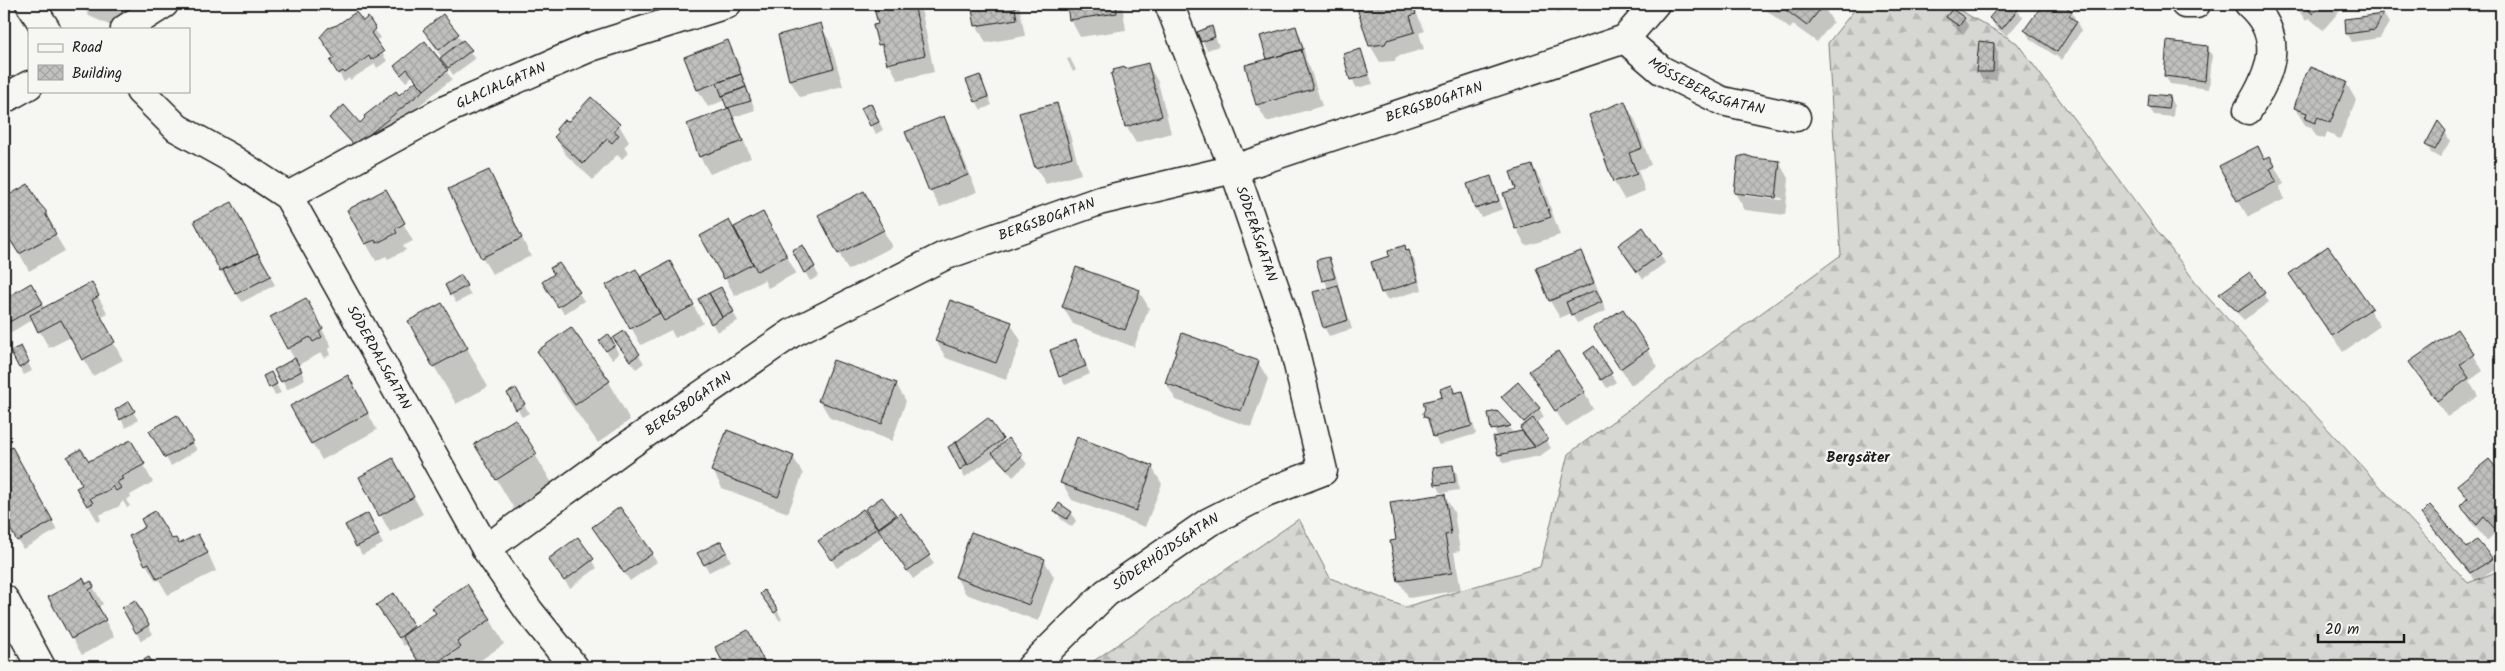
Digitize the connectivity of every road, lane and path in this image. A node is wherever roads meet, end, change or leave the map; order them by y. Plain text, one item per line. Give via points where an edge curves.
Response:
1 (30, 4) edge
2 (164, 4) edge
3 (726, 4) edge
4 (1169, 4) edge
5 (1655, 4) edge
6 (2185, 4) edge
7 (2196, 4) edge
8 (2249, 4) edge
9 (45, 28) edge
10 (127, 28) edge
11 (1625, 39) junction
12 (28, 86) edge
13 (141, 92) edge
14 (4, 100) edge
15 (2248, 110) dead end
16 (1796, 117) dead end
17 (1234, 169) junction
18 (288, 196) junction
19 (1323, 471) joint
20 (486, 549) junction
21 (4, 600) edge
22 (41, 667) edge
23 (574, 667) edge
24 (1031, 667) edge

1 - 9 street
2 - 10 street
3 - 18 street, GLACIALGATAN via 591,47 454,106
4 - 17 street, SÖDERÅSGATAN
5 - 11 street
6 - 7 street
8 - 15 street via 2260,14 2271,35 2272,61 2261,90
11 - 16 street, MÖSSEBERGSGATAN via 1661,70 1722,101
11 - 17 street, BERGSBOGATAN
12 - 14 street
13 - 18 street, SÖDERDALSGATAN via 177,128
17 - 19 street, SÖDERÅSGATAN via 1292,335
17 - 20 street, BERGSBOGATAN via 1098,201 944,256 800,329 623,449
18 - 20 street, SÖDERDALSGATAN
19 - 24 street, SÖDERHÖJDSGATAN via 1266,493 1209,522 1106,592
20 - 23 street, SÖDERDALSGATAN via 529,611
21 - 22 street

